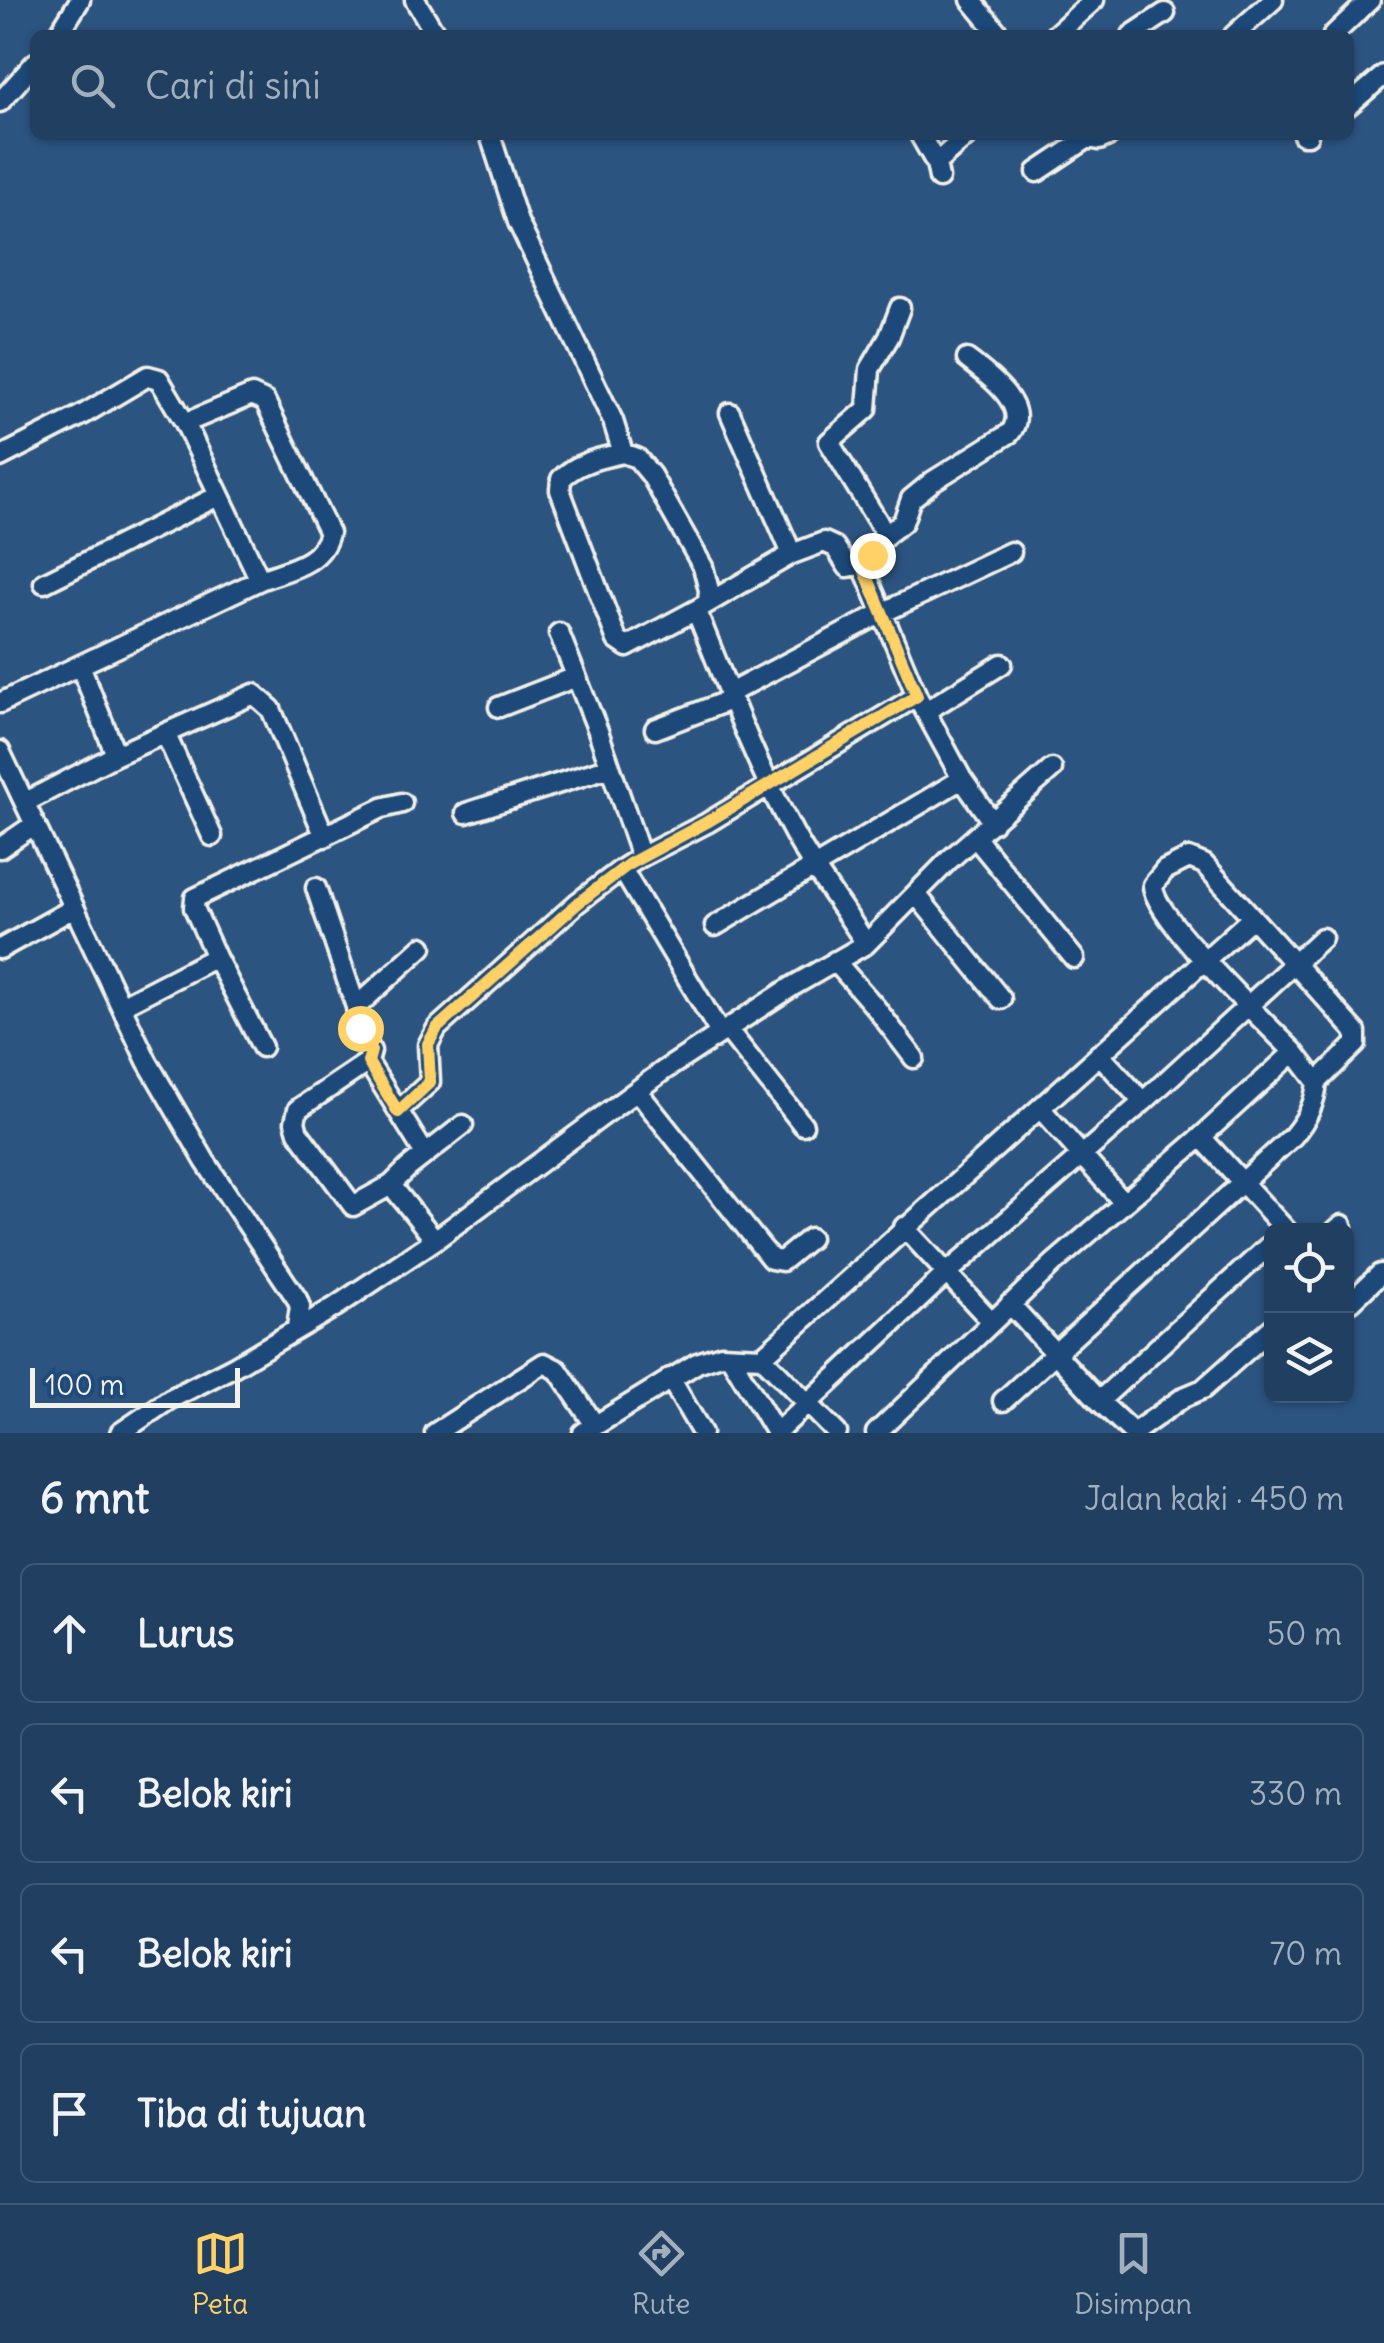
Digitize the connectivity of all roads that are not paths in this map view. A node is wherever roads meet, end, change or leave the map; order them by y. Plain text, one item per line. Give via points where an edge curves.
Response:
1 (80, 0) edge
2 (414, 0) edge
3 (971, 0) edge
4 (1094, 0) edge
5 (1272, 0) edge
6 (1370, 0) edge
7 (1165, 13) dead end
8 (61, 30) edge
9 (433, 30) edge
10 (996, 30) edge
11 (1061, 30) edge
12 (1140, 30) edge
13 (1239, 30) edge
14 (1338, 30) edge
15 (30, 68) edge
16 (1384, 75) edge
17 (1354, 101) edge
18 (0, 102) edge
19 (492, 140) edge
20 (922, 140) edge
21 (964, 140) edge
22 (1081, 140) edge
23 (1037, 172) dead end
24 (900, 308) dead end
25 (967, 359) dead end
26 (730, 413) dead end
27 (185, 423) junction
28 (624, 452) junction
29 (0, 457) edge
30 (218, 496) junction
31 (886, 535) junction
32 (1011, 552) dead end
33 (792, 554) junction
34 (862, 564) junction
35 (260, 580) junction
36 (44, 583) dead end
37 (702, 607) junction
38 (882, 612) junction
39 (559, 633) dead end
40 (1002, 664) dead end
41 (80, 665) junction
42 (576, 677) junction
43 (729, 697) junction
44 (0, 703) edge
45 (922, 704) junction
46 (498, 707) dead end
47 (654, 728) dead end
48 (166, 735) junction
49 (0, 751) edge
50 (116, 754) junction
51 (610, 768) junction
52 (1052, 768) dead end
53 (962, 779) junction
54 (768, 784) junction
55 (26, 802) junction
56 (402, 802) dead end
57 (466, 814) dead end
58 (994, 822) junction
59 (35, 824) junction
60 (212, 836) dead end
61 (325, 837) junction
62 (975, 837) junction
63 (0, 848) edge
64 (642, 857) junction
65 (814, 865) junction
66 (622, 870) junction
67 (316, 888) dead end
68 (916, 894) junction
69 (74, 908) junction
70 (1252, 918) junction
71 (714, 926) dead end
72 (1322, 938) dead end
73 (866, 944) junction
74 (422, 946) dead end
75 (0, 949) edge
76 (216, 956) junction
77 (1074, 958) dead end
78 (835, 961) junction
79 (1205, 961) junction
80 (1294, 963) junction
81 (1001, 999) dead end
82 (1248, 1005) junction
83 (121, 1006) junction
84 (356, 1007) junction
85 (724, 1030) junction
86 (262, 1047) dead end
87 (1294, 1052) junction
88 (1099, 1054) junction
89 (914, 1058) dead end
90 (368, 1062) junction
91 (1316, 1082) junction
92 (638, 1092) junction
93 (1143, 1102) junction
94 (1040, 1108) junction
95 (398, 1112) junction
96 (463, 1125) dead end
97 (803, 1125) dead end
98 (1200, 1137) junction
99 (425, 1154) junction
100 (1082, 1155) junction
101 (1243, 1184) junction
102 (391, 1185) junction
103 (1124, 1203) junction
104 (1279, 1223) edge
105 (904, 1228) junction
106 (810, 1238) dead end
107 (435, 1240) junction
108 (1264, 1250) edge
109 (946, 1274) junction
110 (1380, 1274) dead end
111 (1354, 1302) edge
112 (1010, 1304) junction
113 (992, 1322) junction
114 (297, 1328) junction
115 (1264, 1335) edge
116 (1053, 1352) junction
117 (730, 1356) junction
118 (762, 1357) junction
119 (670, 1378) junction
120 (1099, 1400) junction
121 (1003, 1401) dead end
122 (809, 1403) junction
123 (589, 1429) edge
124 (120, 1433) edge
125 (435, 1433) edge
126 (702, 1433) edge
127 (836, 1433) edge
128 (876, 1433) edge

1 - 8 street
2 - 9 street
3 - 10 street
4 - 11 street
5 - 13 street
6 - 14 street
7 - 12 street
15 - 18 street
16 - 17 street
19 - 28 street via 518,222
20 - 21 street via 937,170
22 - 23 street
24 - 31 street via 870,369 868,409 828,442
25 - 31 street via 993,379 1016,410 1016,425 911,499 903,522
26 - 33 street
27 - 29 street via 159,379 148,376
27 - 30 street
27 - 35 street via 252,395 265,401 329,533 317,557
28 - 37 street via 651,475 703,567 710,590
28 - 37 street via 587,462 560,479 617,640 628,646
30 - 35 street
30 - 36 street
31 - 34 street
32 - 38 street
33 - 34 street via 824,542 848,568
33 - 37 street
34 - 38 street
35 - 41 street
37 - 43 street
38 - 43 street
38 - 45 street
39 - 42 street
40 - 45 street
41 - 44 street
41 - 50 street
42 - 46 street
42 - 51 street
43 - 47 street
43 - 54 street
45 - 53 street
45 - 54 street
48 - 50 street
48 - 60 street
48 - 61 street via 246,695 260,696 272,709
49 - 55 street
50 - 55 street
51 - 57 street
51 - 64 street
52 - 58 street
53 - 58 street
53 - 65 street
54 - 64 street
54 - 65 street
55 - 59 street
56 - 61 street
58 - 62 street
59 - 63 street
59 - 69 street
61 - 76 street via 196,898
62 - 68 street
62 - 77 street
64 - 66 street
65 - 71 street
65 - 73 street
66 - 85 street
66 - 95 street via 437,1028 428,1044 430,1082
67 - 84 street
68 - 73 street
68 - 81 street
69 - 75 street
69 - 83 street
70 - 79 street
70 - 79 street via 1197,858 1165,870 1153,885 1154,898
70 - 80 street
72 - 80 street
73 - 78 street
74 - 84 street
76 - 83 street
76 - 86 street
78 - 85 street
78 - 89 street
79 - 82 street
79 - 88 street
80 - 82 street
80 - 91 street via 1358,1038
82 - 87 street
82 - 93 street
83 - 114 street via 205,1161 297,1299
84 - 90 street via 371,1051
85 - 92 street
85 - 97 street
87 - 91 street
87 - 98 street
88 - 93 street
88 - 94 street
90 - 95 street
90 - 102 street via 298,1109 296,1127 353,1206
91 - 101 street via 1308,1117
92 - 106 street via 771,1259 782,1261
92 - 107 street
93 - 100 street
94 - 100 street
94 - 105 street
95 - 99 street
96 - 99 street
98 - 101 street
98 - 103 street
99 - 102 street
100 - 103 street
100 - 109 street
101 - 104 street
101 - 116 street
102 - 107 street
103 - 112 street
105 - 109 street
105 - 118 street
107 - 114 street
108 - 120 street
109 - 113 street
109 - 122 street
110 - 111 street
112 - 113 street
112 - 116 street
113 - 128 street
114 - 124 street
115 - 120 street via 1202,1389 1136,1431
116 - 120 street
116 - 121 street
117 - 118 street
117 - 119 street via 707,1359
117 - 122 street via 776,1433
118 - 122 street
119 - 123 street
119 - 126 street
122 - 127 street
123 - 125 street via 558,1370 544,1362

